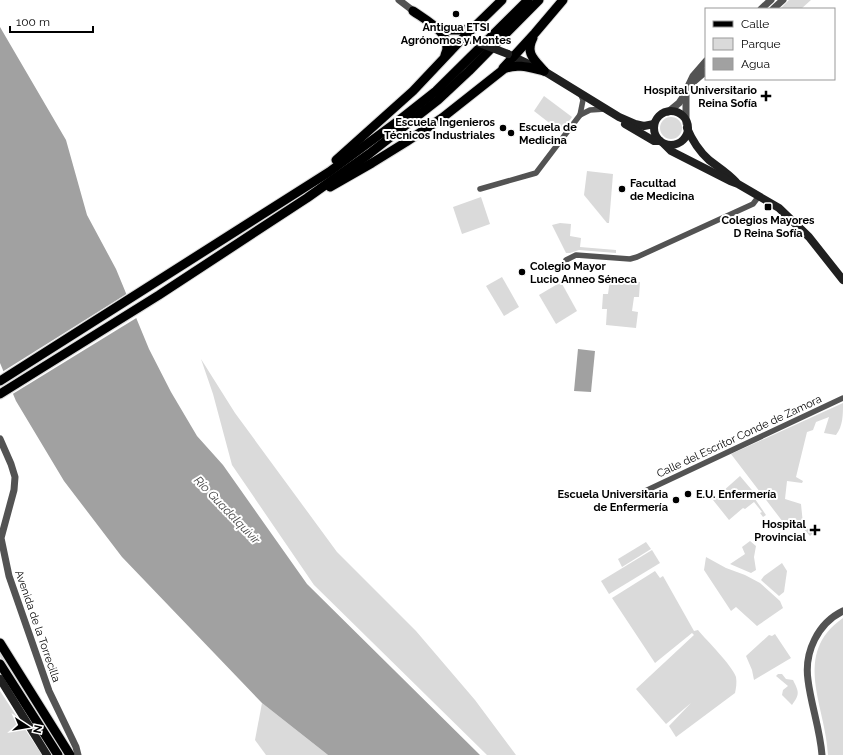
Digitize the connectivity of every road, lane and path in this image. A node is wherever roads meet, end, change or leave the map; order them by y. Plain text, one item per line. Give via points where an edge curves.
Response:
1 (399, 0) edge
2 (502, 0) edge
3 (528, 0) edge
4 (539, 0) edge
5 (563, 0) edge
6 (771, 0) edge
7 (783, 0) edge
8 (762, 8) edge
9 (774, 8) edge
10 (413, 11) junction
11 (476, 25) junction
12 (448, 30) junction
13 (536, 33) junction
14 (466, 38) junction
15 (511, 56) junction
16 (443, 58) junction
17 (705, 63) edge
18 (501, 71) junction
19 (544, 71) junction
20 (705, 72) edge
21 (688, 87) junction
22 (579, 92) junction
23 (606, 109) junction
24 (668, 112) junction
25 (580, 115) junction
26 (619, 117) junction
27 (654, 124) junction
28 (687, 126) junction
29 (662, 142) junction
30 (738, 184) junction
31 (307, 185) junction
32 (480, 189) dead end
33 (759, 196) junction
34 (307, 198) junction
35 (566, 260) dead end
36 (843, 280) edge
37 (0, 381) edge
38 (0, 394) edge
39 (843, 398) edge
40 (0, 439) edge
41 (643, 492) dead end
42 (843, 611) edge
43 (0, 643) edge
44 (0, 664) edge
45 (0, 679) edge
46 (32, 731) junction
47 (48, 755) edge
48 (58, 755) edge
49 (70, 755) edge
50 (78, 755) edge
51 (822, 755) edge

1 - 10 street
2 - 11 main road
3 - 31 main road via 436,91 362,149
4 - 34 main road via 438,100
5 - 13 main road
6 - 8 street
7 - 9 street
10 - 12 street
10 - 16 main road via 445,37 448,46
11 - 12 main road via 464,30
11 - 14 main road
12 - 14 street
13 - 15 main road
13 - 19 main road via 530,50
14 - 15 main road, bridge
14 - 16 main road
15 - 18 main road
15 - 19 main road
16 - 31 main road via 413,91
17 - 21 street via 696,71
18 - 19 main road via 511,66
18 - 34 main road via 469,98 406,142 322,192
19 - 22 main road
20 - 21 street
21 - 24 street via 679,103
21 - 28 street via 685,99
22 - 23 main road
22 - 25 street via 583,100
23 - 25 street via 590,110
23 - 26 main road
24 - 27 main road via 660,116
24 - 28 main road via 679,114
25 - 32 street via 536,173
26 - 27 main road via 644,126
26 - 29 main road via 625,124 654,141
27 - 29 main road via 655,133
28 - 29 main road via 686,134 680,142 675,145
28 - 30 main road via 692,140 699,149
29 - 30 main road via 671,151
30 - 33 main road
31 - 37 main road
33 - 35 street via 753,204 637,257 630,259 576,255
33 - 36 main road via 779,208 809,237
34 - 38 main road via 159,295
39 - 41 street, Calle del Escritor Conde de Zamora
40 - 50 street, Avenida de la Torrecilla via 15,477 1,538 9,576 53,701
42 - 51 street via 830,618 820,629 812,644 808,661 807,679
43 - 49 main road
44 - 48 main road
45 - 46 main road
46 - 47 main road
46 - 48 main road via 46,741

